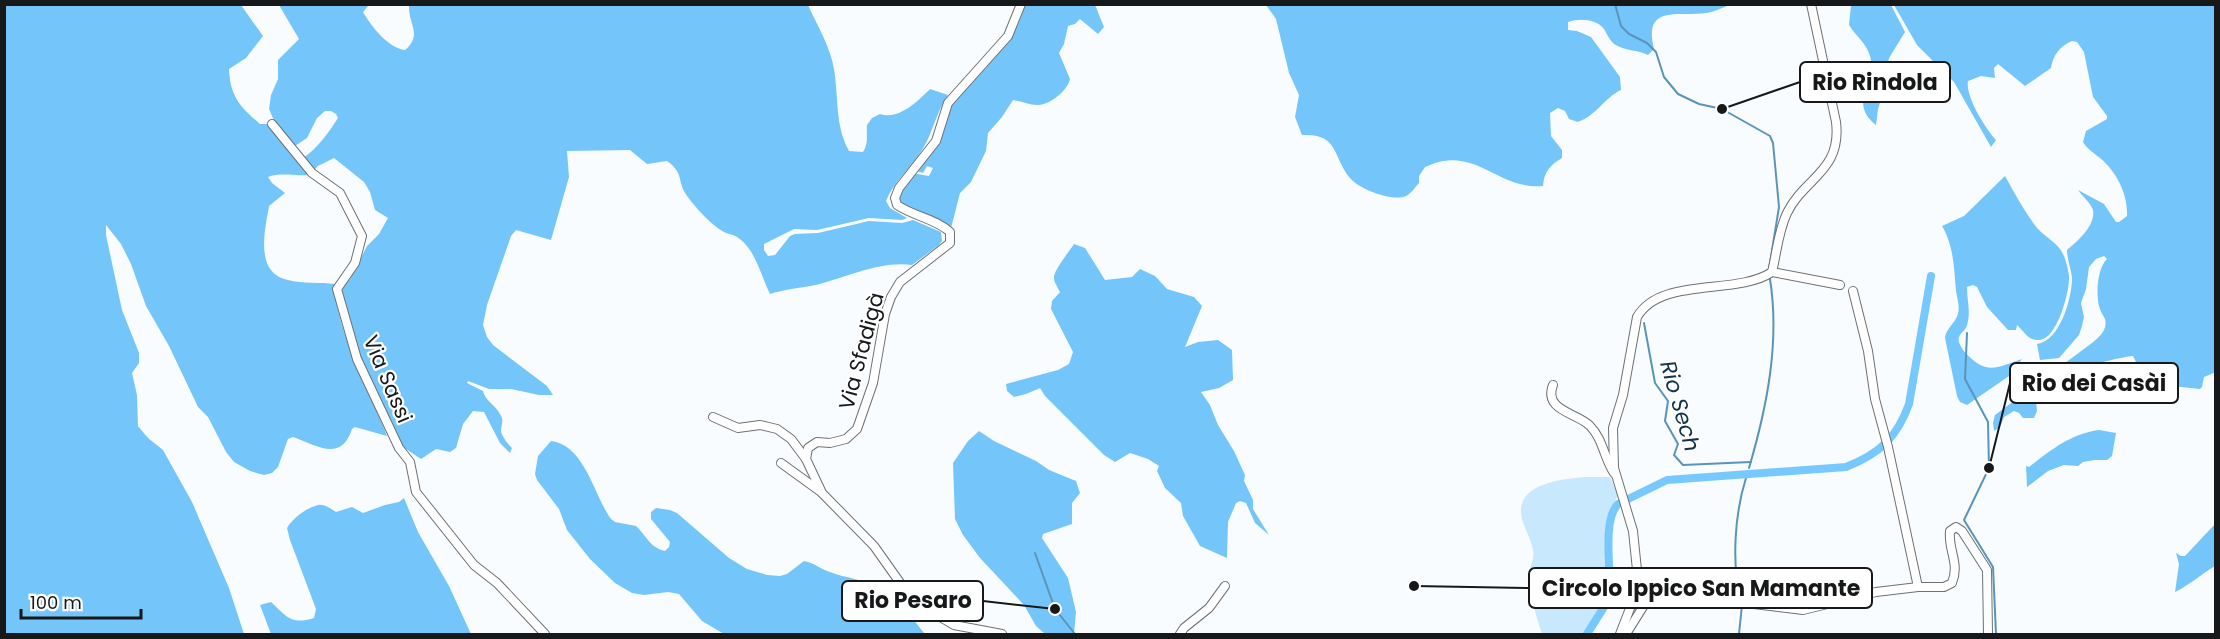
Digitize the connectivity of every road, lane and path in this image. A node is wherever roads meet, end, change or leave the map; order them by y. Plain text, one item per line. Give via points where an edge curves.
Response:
1 (1021, 4) edge
2 (1811, 4) edge
3 (272, 124) dead end
4 (1772, 272) junction
5 (1840, 285) dead end
6 (1853, 291) dead end
7 (1552, 385) dead end
8 (713, 417) dead end
9 (806, 459) junction
10 (781, 463) dead end
11 (1615, 474) junction
12 (822, 493) junction
13 (1225, 586) dead end
14 (1918, 587) junction
15 (545, 634) edge
16 (1002, 634) edge
17 (1180, 634) edge
18 (1620, 634) edge
19 (1626, 634) edge
20 (1988, 634) edge

1 - 9 street, Via Sfadigà via 1008,36 948,103 936,141 895,198 897,205 907,212 945,227 951,232 951,243 900,282 891,297 873,383 857,429 846,439 817,442 808,448
2 - 4 street via 1835,113 1837,142 1826,165 1788,211
3 - 15 street, Via Sassi via 312,173 340,193 362,236 355,263 337,289 357,359 399,448 410,462 416,492 474,565
4 - 5 street
4 - 11 street via 1743,282 1678,292 1655,300 1641,311 1635,323 1623,395 1613,428
6 - 14 street
7 - 11 street via 1554,401 1567,414 1591,427
8 - 9 street via 738,428 760,424 777,429 791,439
9 - 12 street
10 - 12 street
11 - 18 street via 1635,544 1637,584
12 - 16 street via 874,546 913,602 954,625
13 - 17 street via 1209,608
14 - 19 street via 1876,592 1803,610 1694,592 1657,597 1646,602
14 - 20 street via 1944,587 1952,583 1955,562 1949,537 1956,527 1987,570

